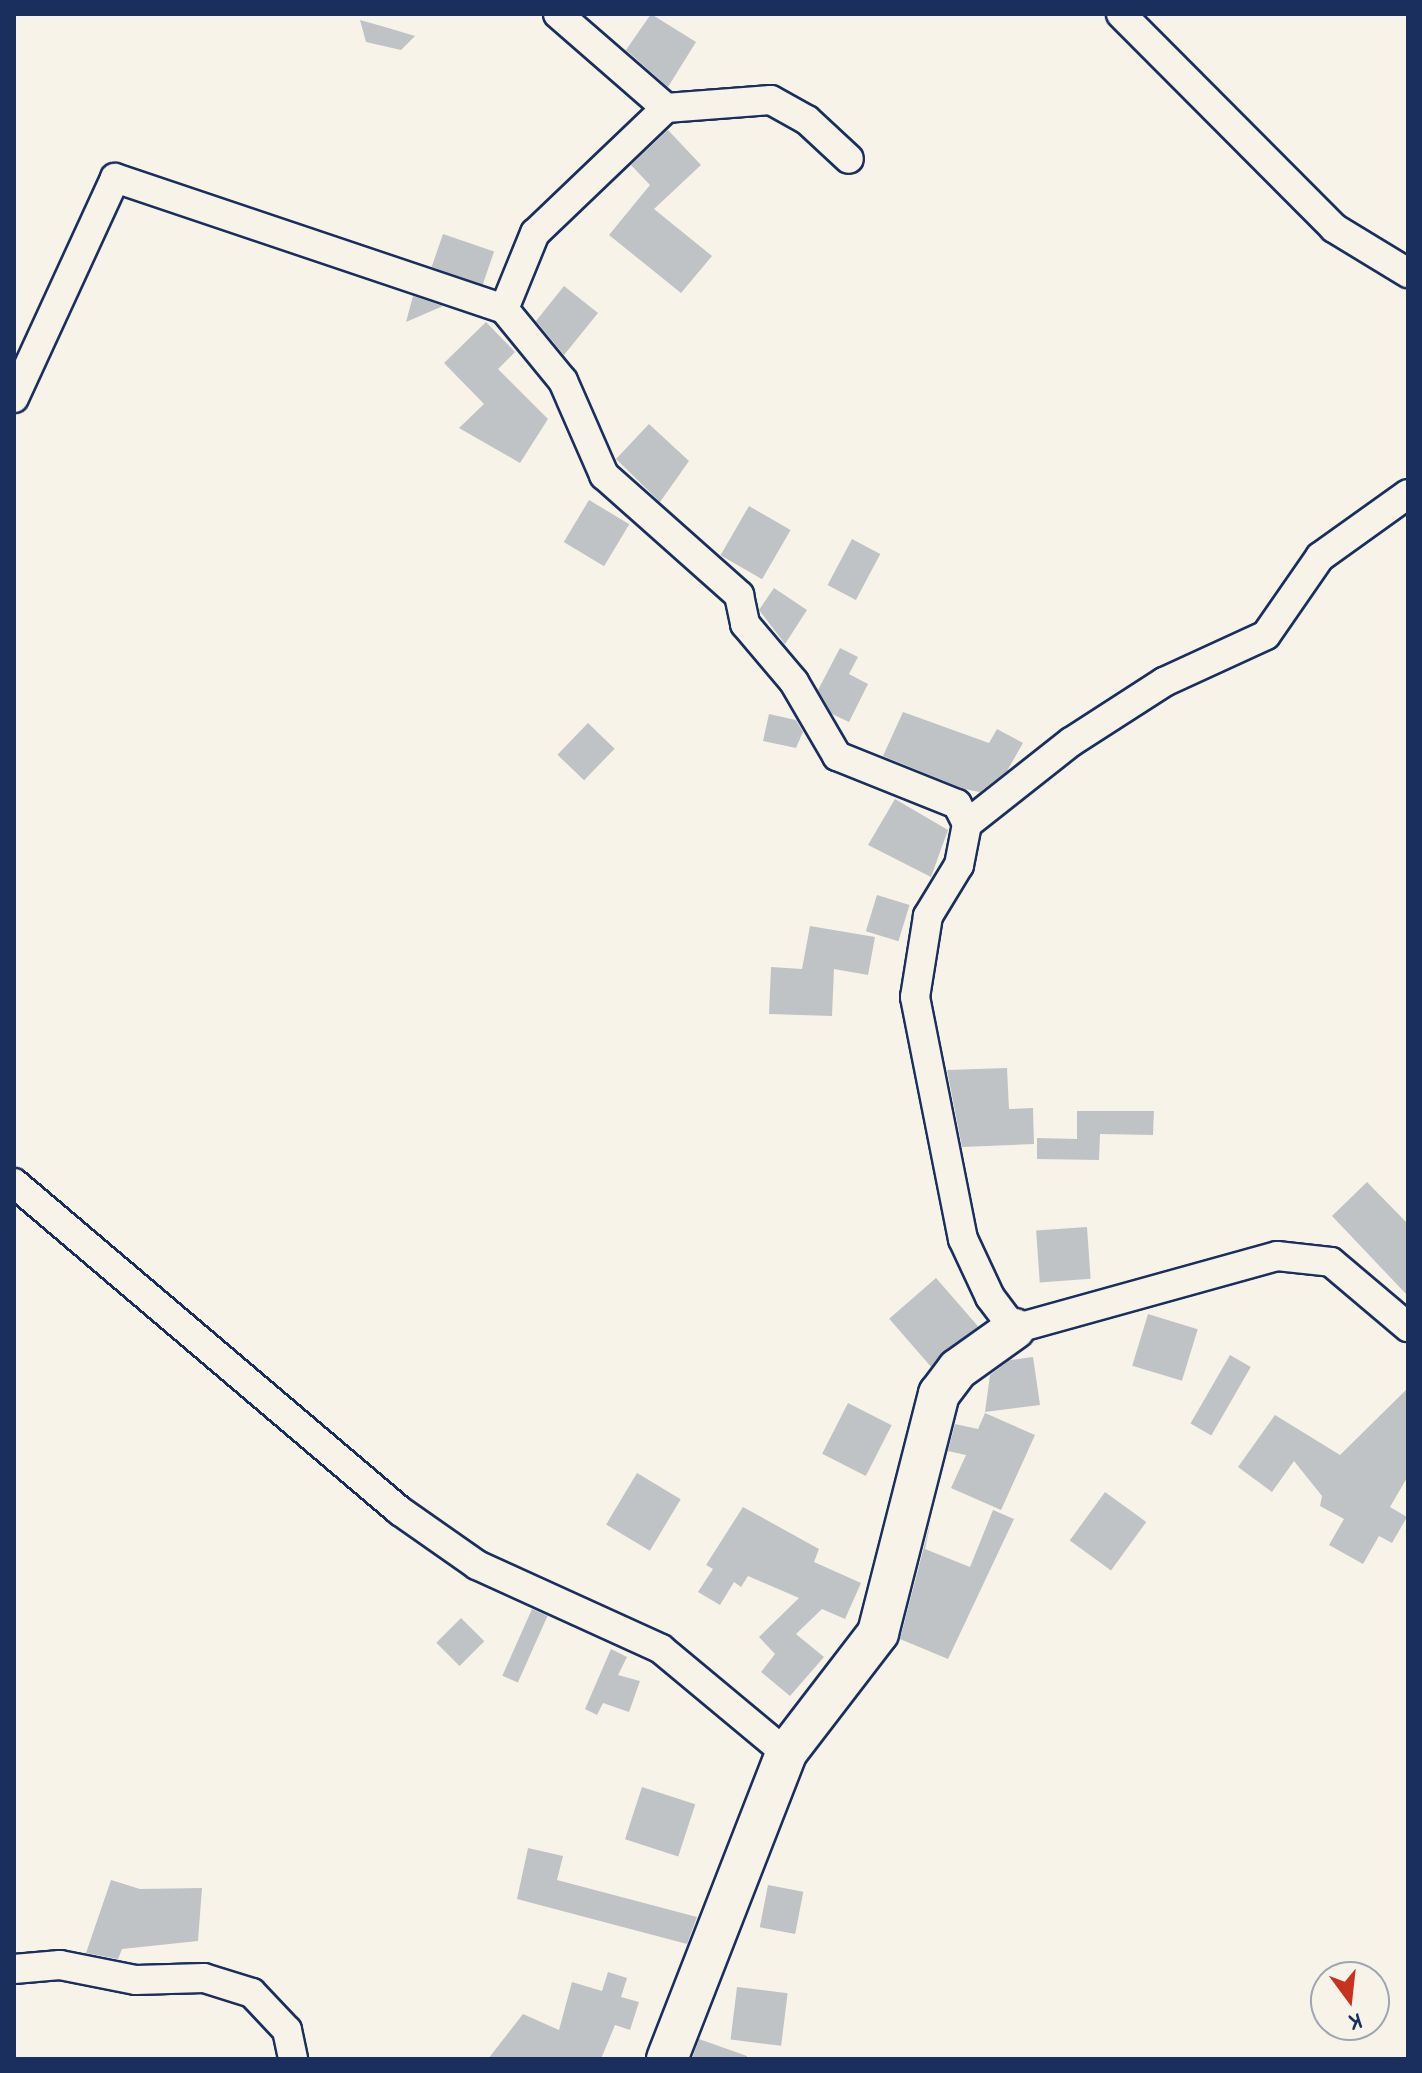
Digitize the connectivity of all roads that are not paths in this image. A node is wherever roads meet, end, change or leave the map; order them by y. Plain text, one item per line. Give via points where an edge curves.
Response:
1 (558, 14) edge
2 (1121, 14) edge
3 (666, 108) junction
4 (849, 159) dead end
5 (1408, 273) edge
6 (504, 309) junction
7 (14, 398) edge
8 (1408, 494) edge
9 (967, 824) junction
10 (14, 1183) edge
11 (1408, 1327) edge
12 (1014, 1329) junction
13 (786, 1753) junction
14 (14, 1969) edge
15 (293, 2059) edge
16 (667, 2059) edge

1 - 3 street
2 - 5 street via 1334,228
3 - 4 street via 720,98 771,100 807,120
3 - 6 street via 535,233
6 - 7 street via 115,178
6 - 9 street via 563,381 604,475 739,595 745,624 794,682 837,756 957,804
8 - 9 street via 1320,557 1266,635 1164,682 1071,742
9 - 12 street via 959,865 928,916 915,997 963,1239
10 - 13 street via 400,1511 477,1565 661,1649
11 - 12 street via 1331,1262 1277,1256
12 - 13 street via 958,1369 939,1394 878,1633
13 - 16 street
14 - 15 street via 60,1965 136,1980 204,1978 252,1993 287,2030

